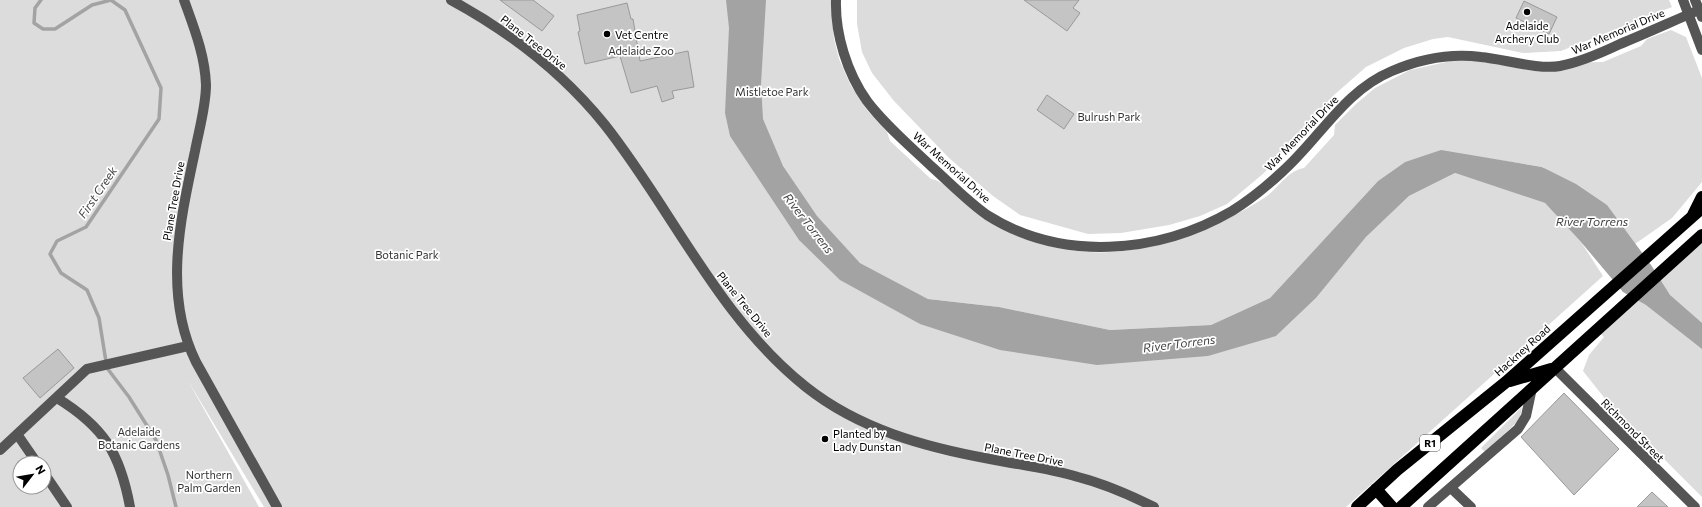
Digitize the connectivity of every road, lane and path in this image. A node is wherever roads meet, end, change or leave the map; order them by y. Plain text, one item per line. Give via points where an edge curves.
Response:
1 (184, 0) edge
2 (451, 0) edge
3 (836, 0) edge
4 (1683, 0) edge
5 (1699, 9) edge
6 (1688, 14) junction
7 (1702, 50) edge
8 (1702, 197) edge
9 (1697, 212) edge
10 (1702, 235) edge
11 (188, 346) junction
12 (1555, 368) junction
13 (1506, 382) junction
14 (1532, 388) junction
15 (57, 398) junction
16 (17, 434) junction
17 (0, 450) edge
18 (31, 455) edge
19 (52, 485) edge
20 (1451, 488) junction
21 (1376, 489) junction
22 (67, 507) edge
23 (130, 507) edge
24 (277, 507) edge
25 (1154, 507) edge
26 (1356, 507) edge
27 (1392, 507) edge
28 (1401, 507) edge
29 (1428, 507) edge
30 (1471, 507) edge
31 (1695, 507) edge

1 - 11 street, Plane Tree Drive via 202,51 206,87 176,253 182,324
2 - 25 street, Plane Tree Drive via 497,26 548,66 585,103 638,172 697,263 752,334 806,387 844,413 894,435 953,452 1078,477 1129,494
3 - 6 street, War Memorial Drive via 840,36 856,81 872,106 917,152 986,214 1010,228 1057,244 1102,248 1134,245 1168,237 1229,212 1284,170 1354,94 1390,72 1424,60 1463,55 1558,67 1589,58
4 - 6 street
5 - 6 street, War Memorial Drive
6 - 7 street
8 - 9 highway
9 - 13 highway, Hackney Road / R1
10 - 12 highway, R1
11 - 15 street via 87,369
11 - 24 street, Plane Tree Drive
12 - 13 highway
12 - 14 highway, R1
12 - 31 street, Richmond Street
13 - 21 highway, Hackney Road / R1
14 - 20 street via 1526,416 1518,429
14 - 28 highway, R1
15 - 16 street
15 - 23 street via 87,419 107,441 122,471
16 - 17 street
16 - 18 street
19 - 22 street
20 - 29 street
20 - 30 street
21 - 26 highway, Hackney Road / R1
21 - 27 highway

